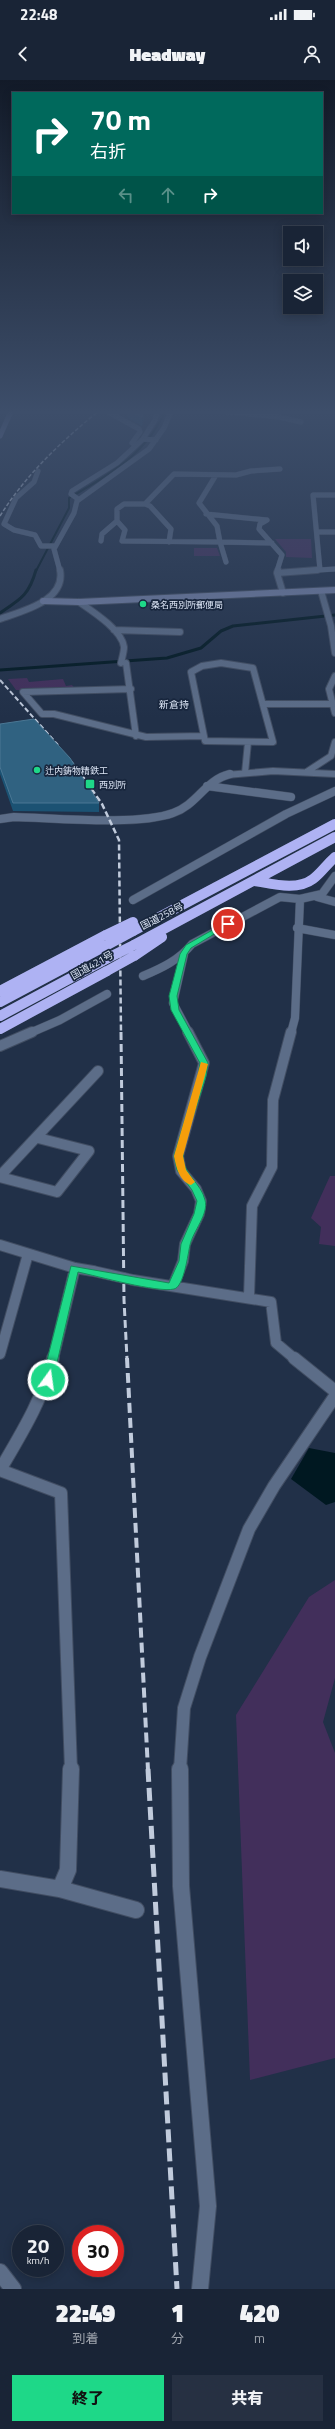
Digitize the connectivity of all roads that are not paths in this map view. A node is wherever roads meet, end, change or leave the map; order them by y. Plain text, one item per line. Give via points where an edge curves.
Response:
1 (10, 512) edge
2 (74, 512) edge
3 (117, 512) edge
4 (156, 512) edge
5 (314, 512) edge
6 (206, 514) joint
7 (117, 521) junction
8 (316, 532) junction
9 (335, 532) edge
10 (101, 542) dead end
11 (169, 542) junction
12 (220, 542) junction
13 (272, 543) junction
14 (55, 546) junction
15 (226, 562) dead end
16 (335, 569) edge
17 (320, 570) junction
18 (277, 573) junction
19 (335, 590) edge
20 (320, 591) junction
21 (284, 593) junction
22 (43, 601) junction
23 (79, 602) junction
24 (0, 619) edge
25 (333, 626) edge
26 (114, 630) junction
27 (180, 632) dead end
28 (335, 652) edge
29 (335, 676) edge
30 (131, 689) junction
31 (263, 704) junction
32 (333, 704) junction
33 (335, 713) edge
34 (136, 736) junction
35 (204, 736) junction
36 (248, 742) junction
37 (335, 742) edge
38 (308, 771) junction
39 (245, 773) junction
40 (335, 774) edge
41 (207, 786) junction
42 (335, 791) edge
43 (291, 797) dead end
44 (0, 819) edge
45 (335, 824) edge
46 (335, 837) edge
47 (335, 857) edge
48 (335, 876) edge
49 (255, 881) junction
50 (317, 897) junction
51 (300, 899) junction
52 (133, 900) dead end
53 (335, 902) edge
54 (192, 915) junction
55 (297, 928) junction
56 (335, 935) edge
57 (107, 940) junction
58 (184, 954) junction
59 (143, 976) dead end
60 (0, 991) edge
61 (107, 994) dead end
62 (0, 1002) edge
63 (0, 1016) edge
64 (0, 1029) edge
65 (0, 1046) edge
66 (98, 1071) dead end
67 (38, 1138) junction
68 (0, 1176) edge
69 (0, 1244) edge
70 (28, 1254) junction
71 (75, 1268) junction
72 (173, 1286) junction
73 (249, 1297) junction
74 (0, 1354) edge
75 (335, 1390) edge
76 (335, 1396) edge
77 (0, 1470) edge
78 (0, 1879) edge
79 (60, 1889) junction
80 (136, 1910) dead end
81 (0, 2272) edge
82 (13, 2289) edge
83 (200, 2289) edge

1 - 14 street via 4,524 35,535 41,546
2 - 14 street
3 - 7 street
4 - 11 street via 171,529
5 - 8 street
6 - 12 street via 217,526
6 - 13 street via 267,520 260,524 259,529
7 - 10 street via 112,528 102,534
7 - 11 street via 125,530 122,541
8 - 9 street
8 - 17 street
11 - 12 street
12 - 13 street
12 - 15 street
13 - 18 street via 282,555
14 - 22 street via 60,584 57,590
16 - 17 street
17 - 18 street
18 - 21 street via 281,578 281,591
19 - 20 street
20 - 21 street
20 - 25 street via 327,616
21 - 23 street
22 - 23 street
22 - 24 street
23 - 26 street
25 - 28 street
26 - 27 street
26 - 30 street via 123,644 122,662
29 - 32 street via 330,682 329,690
30 - 34 street
30 - 34 street via 23,692 42,714 54,714
31 - 32 street
31 - 35 street via 253,668 220,663 202,666 191,672
31 - 36 street via 273,742
32 - 33 street
34 - 35 street
35 - 36 street via 205,741
36 - 39 street
37 - 38 street via 332,756
38 - 39 street
38 - 40 street
39 - 41 street via 219,777
41 - 43 street
41 - 44 street via 191,804 174,814 150,818
42 - 52 street via 286,814
45 - 57 highway, 国道258号, bridge via 182,905
46 - 49 highway, 国道258号
47 - 49 highway via 307,882 288,885
48 - 50 street via 328,891
49 - 54 highway, 国道258号
50 - 51 street
50 - 53 street
51 - 55 street
51 - 58 street via 280,898 192,944
54 - 63 highway, 国道258号, bridge
54 - 64 highway, 国道421号, bridge via 134,956
55 - 56 street
55 - 73 street via 295,1018 274,1100 272,1167 252,1206
57 - 60 highway, 国道421号
57 - 62 highway, 国道258号
58 - 59 street via 168,965
58 - 72 street via 173,1003 204,1063 180,1150 179,1164 201,1201 199,1214 185,1244 184,1261
61 - 65 street via 60,1020
66 - 67 street
67 - 68 street
67 - 68 street via 89,1151 57,1192
69 - 70 street
70 - 71 street
70 - 74 street
71 - 72 street, bridge
71 - 77 street via 48,1380 35,1409
72 - 73 street
73 - 75 street via 271,1302 276,1342
76 - 83 street via 274,1486 249,1529 200,1657 184,1708 180,1757 181,1886 208,2206
77 - 79 street via 61,1493 70,1783 68,1870
78 - 79 street
79 - 80 street
81 - 82 street

